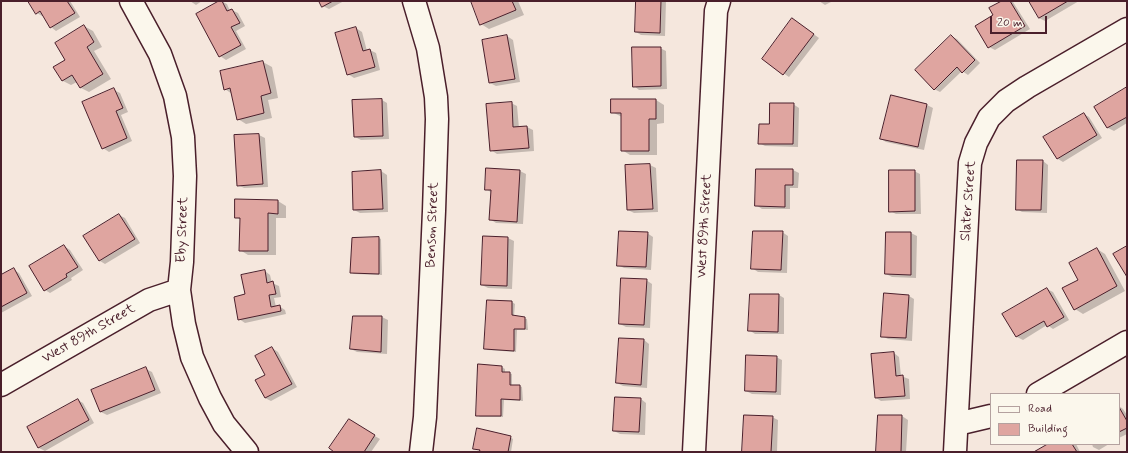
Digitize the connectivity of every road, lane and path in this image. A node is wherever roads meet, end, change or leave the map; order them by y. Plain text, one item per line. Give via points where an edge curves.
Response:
1 (131, 1) edge
2 (414, 1) edge
3 (719, 1) edge
4 (1127, 29) edge
5 (179, 290) junction
6 (1127, 342) edge
7 (1, 385) edge
8 (1040, 393) edge
9 (990, 416) edge
10 (957, 424) junction
11 (247, 452) edge
12 (421, 452) edge
13 (694, 452) edge
14 (955, 452) edge

1 - 5 street, Eby Street via 160,54 175,96 183,137 185,176
2 - 12 street, Benson Street via 428,48 437,119 426,393
3 - 13 street, West 89th Street via 716,11
4 - 10 street, Slater Street via 1006,101 989,118 976,142 970,163
5 - 7 street, West 89th Street via 149,300
5 - 11 street, Eby Street via 192,357 224,424
6 - 8 street
9 - 10 street
10 - 14 street, Slater Street

